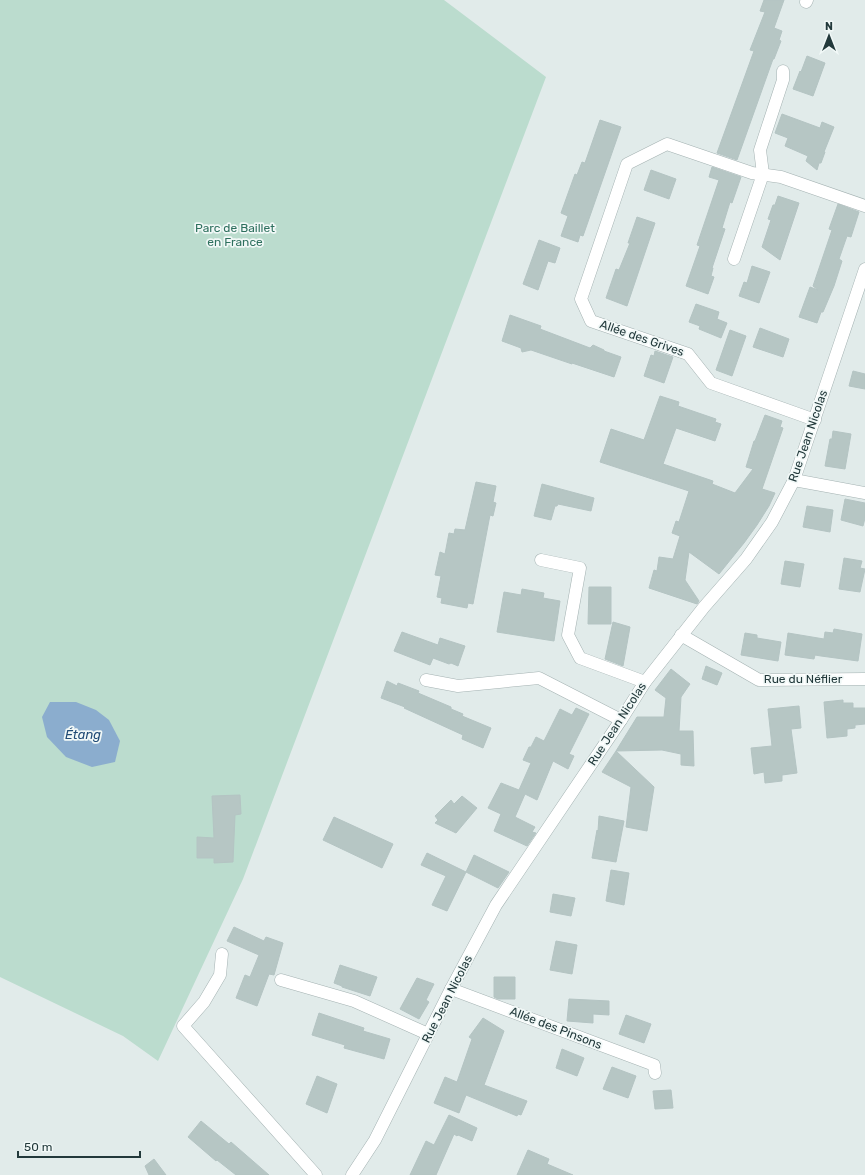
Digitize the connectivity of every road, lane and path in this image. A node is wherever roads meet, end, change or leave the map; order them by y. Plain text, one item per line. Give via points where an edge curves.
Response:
1 (783, 71) dead end
2 (763, 174) junction
3 (865, 206) edge
4 (734, 259) dead end
5 (865, 270) edge
6 (815, 420) junction
7 (794, 480) junction
8 (865, 493) edge
9 (541, 560) dead end
10 (681, 635) junction
11 (865, 679) edge
12 (426, 680) dead end
13 (645, 682) junction
14 (621, 720) junction
15 (222, 954) dead end
16 (281, 980) dead end
17 (450, 989) junction
18 (428, 1034) junction
19 (655, 1073) dead end
20 (316, 1175) edge
21 (352, 1175) edge

1 - 2 street via 783,80 760,150
2 - 3 street via 781,177
2 - 4 street
2 - 6 street, Allée des Grives via 752,173 667,144 627,164 581,299 591,321 688,354 711,383
5 - 6 street, Rue Jean Nicolas
6 - 7 street, Rue Jean Nicolas
7 - 8 street
7 - 10 street, Rue Jean Nicolas via 772,522 746,559
9 - 13 street via 580,568 568,635 580,658
10 - 11 street, Rue du Néflier via 759,680
10 - 13 street, Rue Jean Nicolas
12 - 14 street via 458,686 539,678
13 - 14 street, Rue Jean Nicolas
14 - 17 street, Rue Jean Nicolas via 496,905
15 - 20 street via 220,975 204,1002 183,1026
16 - 18 street via 354,1001
17 - 18 street, Rue Jean Nicolas
17 - 19 street, Allée des Pinsons via 654,1065
18 - 21 street, Rue Jean Nicolas via 375,1140

